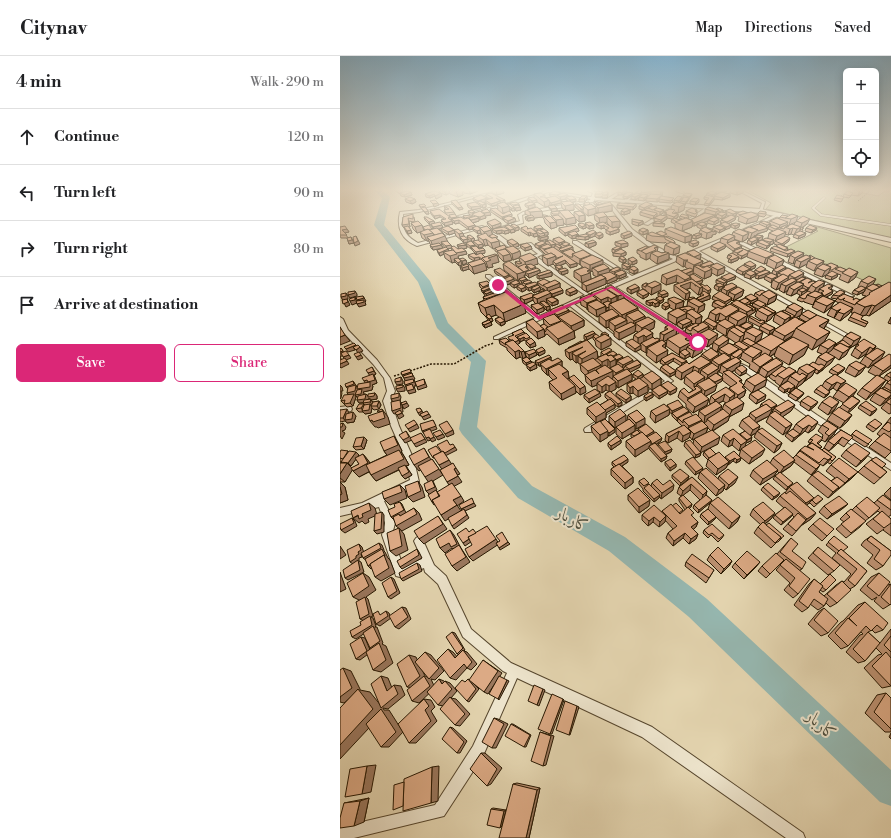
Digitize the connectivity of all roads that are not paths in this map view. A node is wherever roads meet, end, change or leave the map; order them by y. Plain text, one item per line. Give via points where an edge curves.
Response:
1 (401, 227) edge
2 (480, 227) edge
3 (483, 227) edge
4 (500, 227) edge
5 (628, 227) edge
6 (749, 227) edge
7 (838, 227) edge
8 (490, 230) junction
9 (728, 237) junction
10 (891, 240) edge
11 (575, 242) dead end
12 (695, 251) junction
13 (677, 259) junction
14 (488, 276) dead end
15 (634, 278) junction
16 (611, 287) junction
17 (604, 290) edge
18 (596, 293) edge
19 (589, 296) junction
20 (851, 296) edge
21 (570, 304) junction
22 (539, 318) junction
23 (340, 319) edge
24 (496, 338) dead end
25 (864, 345) edge
26 (348, 408) edge
27 (340, 410) edge
28 (588, 430) dead end
29 (891, 468) edge
30 (361, 508) junction
31 (341, 511) edge
32 (420, 541) edge
33 (428, 562) junction
34 (515, 670) junction
35 (340, 834) edge
36 (798, 838) edge

1 - 2 street via 406,238 417,245
3 - 8 street
4 - 8 street
5 - 13 street via 650,245
6 - 9 street
7 - 10 street
8 - 19 street via 513,248 529,244 541,254 533,257
9 - 12 street
9 - 20 street
11 - 15 street
12 - 13 street
12 - 25 street
13 - 15 street
14 - 22 street
15 - 16 street
16 - 17 street
16 - 29 street via 710,350 746,369
18 - 19 street
19 - 21 street
21 - 22 street
21 - 28 street via 670,381
22 - 24 street
23 - 30 street via 345,331 387,378 391,391 387,401 394,426 410,460 415,482
26 - 27 street
30 - 31 street
30 - 33 street via 381,503 390,523 387,535 400,572
32 - 33 street
33 - 34 street via 429,568 442,580 467,633 507,667
34 - 35 street via 478,751 439,811
34 - 36 street via 647,732

